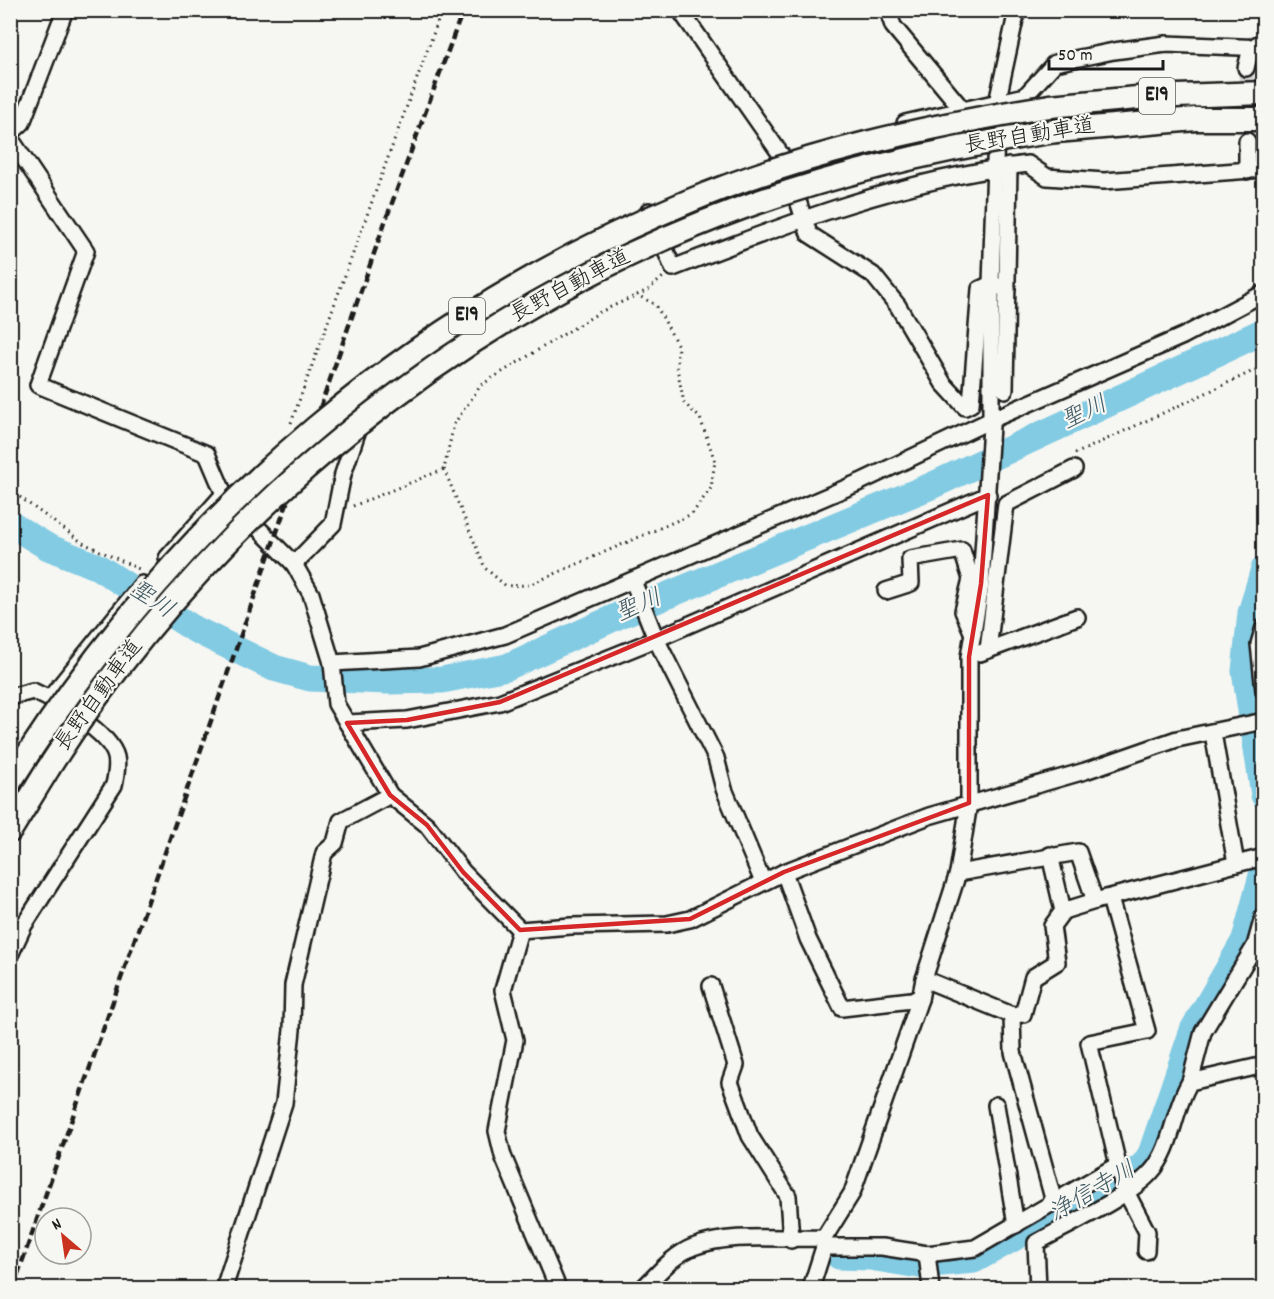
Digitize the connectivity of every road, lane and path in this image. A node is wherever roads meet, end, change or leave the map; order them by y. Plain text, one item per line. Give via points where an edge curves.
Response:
1 (65, 10) edge
2 (442, 10) edge
3 (680, 10) edge
4 (888, 10) edge
5 (1017, 10) edge
6 (1259, 45) edge
7 (1246, 68) tunnel mouth
8 (1263, 93) edge
9 (997, 103) junction
10 (962, 109) junction
11 (1263, 119) edge
12 (10, 136) edge
13 (1247, 141) tunnel mouth
14 (784, 159) junction
15 (1002, 167) junction
16 (1263, 170) edge
17 (1247, 171) junction
18 (648, 210) junction
19 (802, 218) junction
20 (673, 268) junction
21 (991, 284) junction
22 (1007, 289) junction
23 (1263, 293) edge
24 (637, 295) junction
25 (1263, 366) edge
26 (1005, 390) dead end
27 (991, 423) junction
28 (290, 426) dead end
29 (1073, 462) joint
30 (444, 469) junction
31 (988, 489) junction
32 (10, 490) edge
33 (224, 494) junction
34 (337, 512) junction
35 (294, 564) junction
36 (143, 577) junction
37 (633, 581) junction
38 (886, 591) dead end
39 (1077, 617) dead end
40 (1263, 627) edge
41 (973, 634) junction
42 (657, 639) junction
43 (988, 650) junction
44 (969, 657) junction
45 (332, 663) junction
46 (1263, 692) edge
47 (10, 697) edge
48 (50, 698) junction
49 (1263, 721) edge
50 (347, 723) junction
51 (1213, 733) junction
52 (10, 782) edge
53 (390, 795) junction
54 (969, 803) junction
55 (10, 831) edge
56 (1050, 855) junction
57 (1263, 857) edge
58 (1237, 864) junction
59 (784, 872) junction
60 (958, 873) junction
61 (764, 882) junction
62 (1102, 899) junction
63 (1063, 911) junction
64 (1263, 914) edge
65 (520, 930) junction
66 (10, 955) edge
67 (924, 978) junction
68 (711, 986) dead end
69 (920, 999) junction
70 (1012, 1015) junction
71 (1263, 1065) edge
72 (1190, 1082) junction
73 (996, 1104) dead end
74 (1117, 1167) junction
75 (1124, 1189) junction
76 (1054, 1202) junction
77 (1022, 1222) junction
78 (791, 1240) junction
79 (1036, 1240) junction
80 (824, 1243) junction
81 (1146, 1251) dead end
82 (928, 1262) junction
83 (224, 1288) edge
84 (558, 1288) edge
85 (642, 1288) edge
86 (811, 1288) edge
87 (931, 1288) edge
88 (1038, 1288) edge

1 - 12 street via 22,123
2 - 28 path
3 - 14 street
4 - 10 street via 893,26
5 - 9 street
6 - 7 street
6 - 9 street via 1166,44 1055,63 1025,96
8 - 52 highway, 長野自動車道 / E19, bridge via 1148,97 1050,106 912,131 821,155 732,185 604,240 484,306 407,357 334,410 223,511 87,667
9 - 10 street
9 - 15 street
10 - 14 street
11 - 55 highway, 長野自動車道 / E19, bridge via 1184,120 1056,131 919,156 832,178 743,207 616,262 496,328 387,403 311,463 199,574 100,691
12 - 33 street via 86,251 38,385 207,454
13 - 17 street
14 - 18 street
14 - 19 street
15 - 17 street via 1028,164 1047,177 1104,181
15 - 19 street via 899,189
15 - 21 street
15 - 22 street
16 - 17 street
18 - 20 street
18 - 34 street via 509,280 380,365 343,474
19 - 20 street
19 - 21 street via 809,234 873,275 898,306 943,383 964,407 971,404 980,289
20 - 24 path
21 - 22 street
21 - 27 street
22 - 26 street
23 - 27 street via 1183,336
24 - 30 path via 548,342 481,385 454,424
24 - 30 path via 656,305 678,346 677,368 684,403 700,418 715,461 711,488 692,514 529,585 506,586 486,568
25 - 29 path
27 - 31 street
27 - 37 street
29 - 43 street via 1006,504
30 - 34 path
31 - 41 street
31 - 42 street
32 - 36 path via 83,543
33 - 35 street
33 - 36 street
34 - 35 street via 333,524
35 - 45 street via 311,594
36 - 48 street
37 - 42 street
37 - 45 street via 505,635 419,658
38 - 41 street via 911,583 910,559 962,550 970,579 963,611
39 - 43 street
40 - 46 street
41 - 44 street
42 - 50 street via 500,702 407,720
42 - 61 street via 716,758 724,789
43 - 44 street
44 - 54 street
45 - 50 street via 336,704
47 - 48 street via 33,691
48 - 66 street via 111,745 117,771 114,785 24,925
49 - 51 street
50 - 53 street
51 - 54 street via 1178,739 1085,771
51 - 58 street
53 - 65 street via 427,825 463,872
53 - 83 street via 342,821 335,843 324,853 293,986 284,1103
54 - 59 street
54 - 60 street
56 - 60 street
56 - 62 street via 1078,852
56 - 63 street
57 - 58 street
58 - 62 street
59 - 61 street
59 - 69 street via 808,939 842,1008
60 - 67 street
61 - 65 street via 690,919 667,924
62 - 63 street
62 - 74 street via 1147,1031 1089,1043
63 - 70 street via 1052,926 1057,962 1032,977 1023,1014
64 - 72 street via 1255,946 1203,1032
65 - 84 street via 503,990 514,1040 497,1131 507,1166
67 - 69 street
67 - 70 street
68 - 78 street via 736,1065 730,1082 750,1136 788,1196
69 - 80 street via 852,1193
70 - 76 street via 1013,1052
71 - 72 street
72 - 75 street via 1152,1171
73 - 77 street
74 - 75 street
74 - 76 street
75 - 79 street
75 - 81 street via 1148,1233
76 - 77 street
77 - 79 street
77 - 82 street via 975,1248
78 - 80 street
78 - 85 street via 747,1238 693,1247
79 - 88 street
80 - 82 street via 882,1247
80 - 86 street
82 - 87 street

